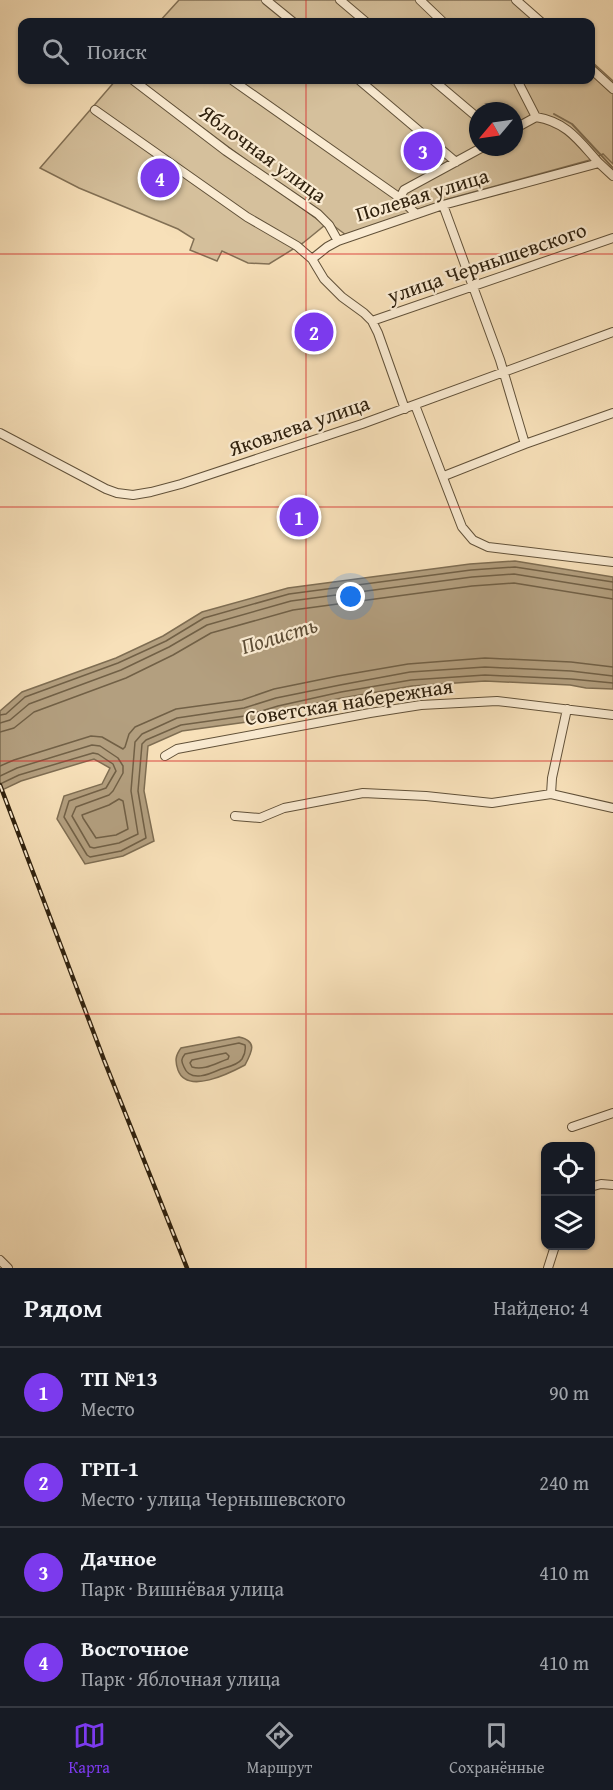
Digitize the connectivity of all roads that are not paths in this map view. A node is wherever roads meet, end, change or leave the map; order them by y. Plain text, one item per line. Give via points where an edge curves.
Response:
1 (266, 0) edge
2 (340, 0) edge
3 (420, 0) edge
4 (516, 0) edge
5 (287, 18) edge
6 (361, 18) edge
7 (439, 18) edge
8 (536, 18) edge
9 (595, 72) edge
10 (138, 84) edge
11 (238, 84) edge
12 (364, 84) edge
13 (438, 84) edge
14 (519, 84) edge
15 (613, 89) edge
16 (95, 110) dead end
17 (469, 110) edge
18 (536, 117) junction
19 (523, 124) edge
20 (469, 155) edge
21 (456, 162) junction
22 (599, 163) junction
23 (613, 176) edge
24 (400, 198) junction
25 (443, 205) junction
26 (416, 214) junction
27 (613, 238) edge
28 (338, 241) junction
29 (312, 259) junction
30 (473, 287) junction
31 (372, 321) junction
32 (613, 332) edge
33 (503, 371) junction
34 (416, 405) junction
35 (405, 409) junction
36 (613, 412) edge
37 (0, 434) edge
38 (525, 444) junction
39 (444, 477) junction
40 (613, 561) edge
41 (567, 709) junction
42 (613, 715) edge
43 (165, 756) dead end
44 (551, 794) junction
45 (613, 808) edge
46 (236, 816) dead end
47 (613, 1113) edge
48 (572, 1127) dead end
49 (613, 1185) edge
50 (595, 1186) edge
51 (553, 1250) edge
52 (0, 1260) edge
53 (8, 1268) edge
54 (548, 1268) edge

1 - 5 street
2 - 6 street
3 - 7 street
4 - 8 street
9 - 15 street
10 - 28 street, Яблочная улица via 318,214
11 - 24 street
12 - 21 street
13 - 17 street
14 - 18 street
16 - 29 street
18 - 19 street
18 - 22 street via 570,131
20 - 21 street
21 - 24 street via 404,190
22 - 23 street
22 - 25 street, Полевая улица
24 - 26 street
25 - 26 street, Полевая улица
25 - 30 street
26 - 28 street, Полевая улица
27 - 30 street, улица Чернышевского
28 - 29 street, Полевая улица
29 - 31 street via 324,279
30 - 31 street, улица Чернышевского
30 - 33 street
31 - 35 street
32 - 33 street, Яковлева улица
33 - 34 street, Яковлева улица
33 - 38 street
34 - 35 street, Яковлева улица
34 - 39 street
35 - 37 street, Яковлева улица via 182,484 133,495 106,489
36 - 38 street
38 - 39 street
39 - 40 street via 462,527 472,540 488,547
41 - 42 street, Советская набережная
41 - 43 street, Советская набережная via 497,701 421,705 177,749
41 - 44 street
44 - 45 street
44 - 46 street via 492,803 363,793 284,808 260,818
47 - 48 street
49 - 50 street
51 - 54 street
52 - 53 street

